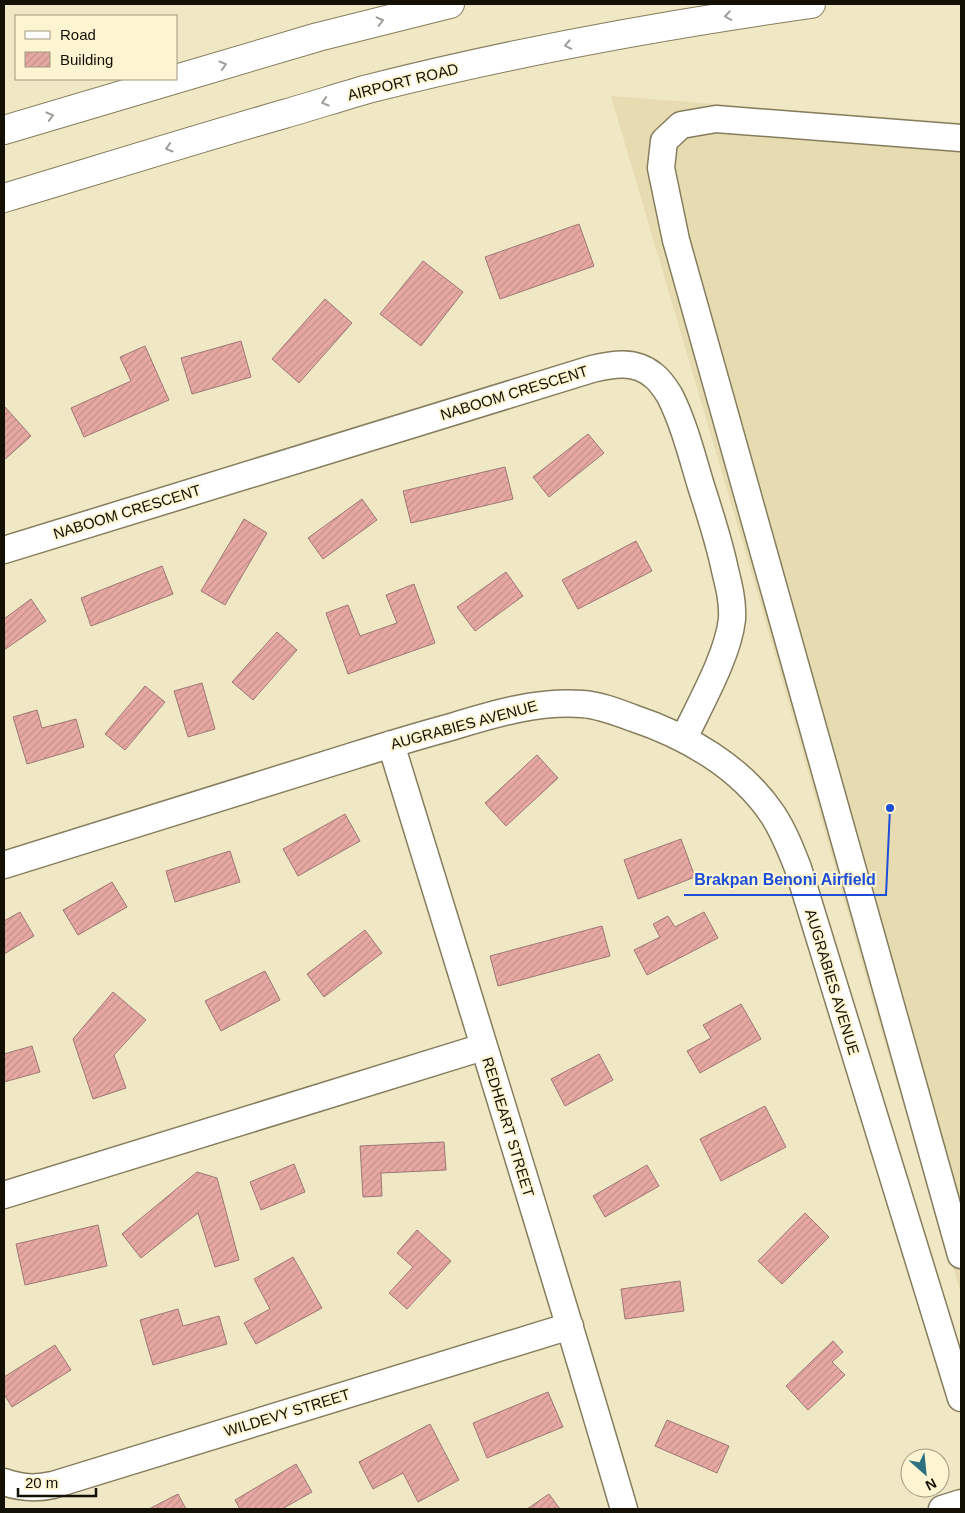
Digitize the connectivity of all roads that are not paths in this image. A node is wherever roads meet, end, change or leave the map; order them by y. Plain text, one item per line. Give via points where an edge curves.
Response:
1 (450, 4) edge
2 (811, 4) edge
3 (178, 78) edge
4 (173, 80) edge
5 (4, 130) edge
6 (961, 138) edge
7 (4, 198) edge
8 (4, 550) edge
9 (684, 738) junction
10 (392, 744) junction
11 (4, 865) edge
12 (483, 1046) junction
13 (4, 1195) edge
14 (961, 1255) edge
15 (570, 1326) junction
16 (961, 1398) edge
17 (4, 1482) edge
18 (961, 1503) edge
19 (624, 1509) edge
20 (942, 1509) edge

3 -> 1 main road via 318,37
2 -> 7 main road, AIRPORT ROAD via 726,16 508,56 367,90
5 -> 4 main road
6 - 14 street via 716,118 681,125 664,142 661,168 676,240
8 - 9 street, NABOOM CRESCENT via 592,369 628,364 639,367 663,384 684,430 730,592 732,617 728,637
9 - 10 street, AUGRABIES AVENUE via 615,712 584,704 550,703 517,708
9 - 16 street, AUGRABIES AVENUE via 740,777 774,816 789,843
10 - 11 street, AUGRABIES AVENUE
10 - 12 street, REDHEART STREET
12 - 13 street
12 - 15 street, REDHEART STREET
15 - 17 street, WILDEVY STREET via 53,1486 25,1488
15 - 19 street, REDHEART STREET
18 - 20 street

